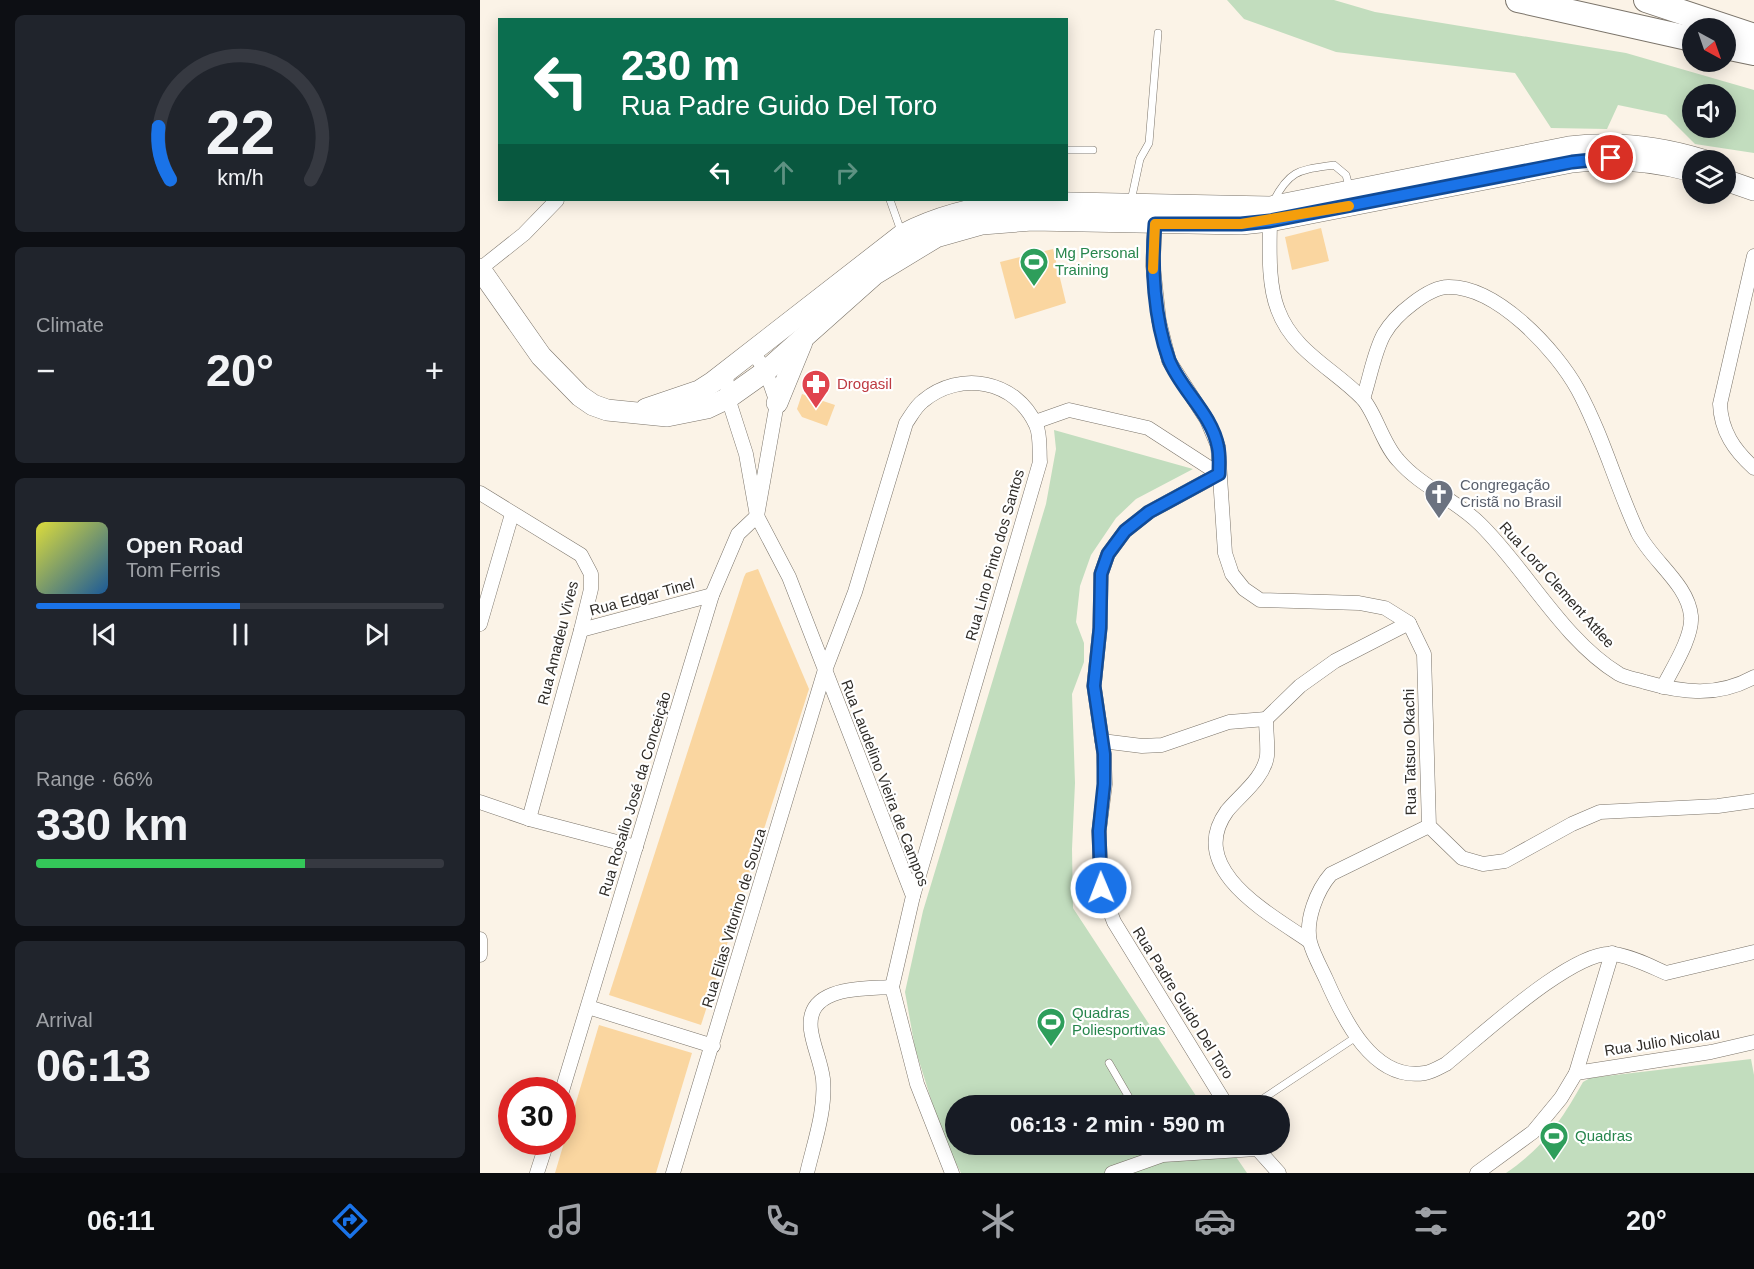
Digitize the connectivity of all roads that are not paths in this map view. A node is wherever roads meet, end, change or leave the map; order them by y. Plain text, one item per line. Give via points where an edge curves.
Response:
1 (1518, 0) edge
2 (1646, 0) edge
3 (1158, 33) dead end
4 (1754, 36) edge
5 (1682, 37) edge
6 (1736, 50) edge
7 (1754, 54) edge
8 (1068, 150) edge
9 (1093, 150) dead end
10 (1682, 155) edge
11 (1682, 169) edge
12 (1736, 170) edge
13 (1754, 176) edge
14 (1736, 184) edge
15 (1754, 190) edge
16 (1351, 198) junction
17 (556, 201) edge
18 (890, 201) edge
19 (1131, 203) junction
20 (1155, 214) junction
21 (1270, 214) junction
22 (906, 243) junction
23 (1754, 256) edge
24 (480, 269) edge
25 (804, 335) junction
26 (752, 351) junction
27 (726, 372) junction
28 (766, 372) junction
29 (728, 399) junction
30 (1363, 399) junction
31 (777, 403) junction
32 (631, 412) junction
33 (1035, 423) junction
34 (1754, 468) edge
35 (1219, 474) junction
36 (480, 493) edge
37 (512, 514) junction
38 (756, 516) junction
39 (712, 595) junction
40 (1410, 623) junction
41 (480, 624) edge
42 (581, 630) junction
43 (824, 673) junction
44 (1754, 677) edge
45 (1662, 687) junction
46 (1266, 719) junction
47 (1102, 741) junction
48 (1754, 801) edge
49 (480, 802) edge
50 (529, 819) junction
51 (1429, 826) junction
52 (636, 848) junction
53 (913, 896) junction
54 (480, 939) edge
55 (1309, 941) junction
56 (1754, 952) edge
57 (1612, 953) junction
58 (480, 954) edge
59 (892, 987) junction
60 (588, 1007) junction
61 (1356, 1037) junction
62 (1754, 1042) edge
63 (713, 1046) junction
64 (1109, 1062) dead end
65 (1576, 1073) junction
66 (566, 1077) edge
67 (1128, 1095) edge
68 (1220, 1095) edge
69 (1269, 1095) edge
70 (543, 1155) edge
71 (1150, 1155) edge
72 (1262, 1155) edge
73 (948, 1170) edge
74 (537, 1173) edge
75 (674, 1173) edge
76 (807, 1173) edge
77 (1113, 1173) edge
78 (1279, 1173) edge
79 (1477, 1173) edge

1 - 5 highway
2 - 4 highway
3 - 19 lane via 1149,143 1137,169
6 - 7 highway
8 - 9 lane
10 - 16 main road via 1641,145 1600,143
11 - 16 main road via 1611,158
12 - 13 main road
14 - 15 main road
16 - 21 main road
16 - 21 lane via 1346,175 1334,165 1298,170 1282,184
17 - 24 street via 524,234
18 - 22 lane
19 - 20 main road
19 - 22 main road via 1022,202 983,206 923,224
20 - 21 main road via 1241,224
20 - 22 main road via 982,224
20 - 35 street via 1153,266 1159,321 1169,361 1207,420 1218,446
21 - 30 street, Rua Lord Clement Attlee via 1272,276 1278,310 1302,347
22 - 25 main road
22 - 26 main road
23 - 34 street via 1720,404 1720,420 1727,436 1738,454
24 - 32 main road via 559,378 593,405
25 - 28 main road
25 - 31 main road
26 - 27 main road
26 - 28 street
27 - 29 street
27 - 32 main road via 699,391
28 - 29 main road
28 - 31 street
29 - 32 main road via 683,415
29 - 38 street via 746,454
30 - 45 street, Rua Lord Clement Attlee via 1395,458 1412,476 1480,524 1591,653 1620,675
30 - 45 street via 1383,335 1398,315 1422,297 1446,287 1469,289 1498,302 1548,348 1577,388 1640,536 1686,599 1691,618 1684,648
31 - 38 street
33 - 35 street via 1069,410 1148,428
33 - 43 street via 1007,390 973,381 939,390 921,402 906,423 855,592
33 - 53 street, Rua Lino Pinto dos Santos via 1040,462
35 - 40 street via 1225,553 1232,573 1244,589 1260,600 1359,603 1385,608
35 - 47 street, Rua Padre Guido Del Toro via 1149,512 1125,531 1108,554 1101,574 1094,686
36 - 37 street, Rua Amadeu Vives
37 - 41 street
37 - 42 street, Rua Amadeu Vives via 582,555 587,563 591,589
38 - 39 street, Rua Rosalio José da Conceição via 738,534
38 - 43 street, Rua Laudelino Vieira de Campos via 789,577
39 - 42 street, Rua Edgar Tinel
39 - 52 street, Rua Rosalio José da Conceição
40 - 46 street via 1335,661 1300,686
40 - 51 street, Rua Tatsuo Okachi via 1424,654
42 - 50 street, Rua Amadeu Vives
43 - 53 street, Rua Laudelino Vieira de Campos
43 - 63 street, Rua Elias Vitorino de Souza
44 - 45 street, Rua Lord Clement Attlee via 1739,685 1704,693
46 - 47 street via 1229,722 1162,745
46 - 55 street via 1267,757 1259,774 1219,824 1215,843 1221,867 1244,897
47 - 68 street, Rua Padre Guido Del Toro via 1101,888 1114,922
48 - 51 street, Rua Tatsuo Okachi via 1600,812 1505,861 1483,864 1462,858
49 - 50 street
50 - 52 street
51 - 55 street via 1331,874 1321,886 1312,912
52 - 60 street, Rua Rosalio José da Conceição
53 - 59 street, Rua Laudelino Vieira de Campos
54 - 58 street
55 - 61 street
56 - 57 street via 1666,973
57 - 61 street via 1581,961 1554,977 1446,1064 1426,1073 1409,1073 1389,1066
57 - 65 street
59 - 73 street, Rua Laudelino Vieira de Campos via 917,1084
59 - 76 street via 838,990 823,999 814,1012 810,1027 823,1078 823,1109
60 - 63 street
60 - 66 street, Rua Rosalio José da Conceição
61 - 69 lane
62 - 65 street, Rua Julio Nicolau
63 - 75 street, Rua Elias Vitorino de Souza
64 - 67 lane
65 - 79 street via 1533,1132
70 - 74 street
71 - 77 street
72 - 78 street

